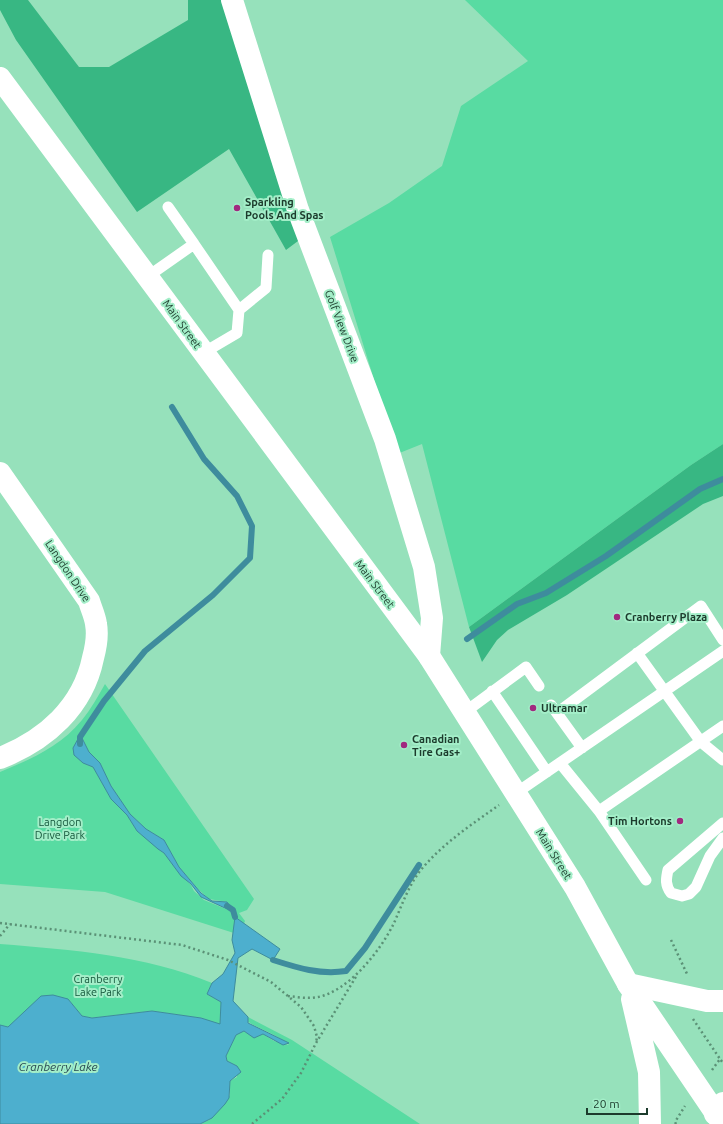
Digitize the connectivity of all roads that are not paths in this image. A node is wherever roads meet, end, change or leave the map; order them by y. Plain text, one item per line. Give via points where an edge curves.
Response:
1 (232, 0) edge
2 (0, 78) edge
3 (168, 207) dead end
4 (194, 244) junction
5 (268, 255) dead end
6 (148, 277) junction
7 (239, 310) junction
8 (204, 352) junction
9 (0, 473) edge
10 (723, 640) edge
11 (723, 650) edge
12 (637, 653) junction
13 (429, 656) junction
14 (539, 686) dead end
15 (664, 691) junction
16 (492, 692) junction
17 (464, 712) junction
18 (723, 726) edge
19 (701, 742) junction
20 (582, 748) junction
21 (0, 758) edge
22 (723, 760) edge
23 (560, 762) junction
24 (547, 772) junction
25 (516, 792) junction
26 (599, 811) junction
27 (723, 823) edge
28 (723, 838) edge
29 (646, 880) dead end
30 (628, 984) junction
31 (723, 1001) edge
32 (720, 1114) edge
33 (650, 1124) edge

1 - 13 main road, Golf View Drive via 298,210 385,439 424,567 432,618
2 - 6 main road, Main Street
3 - 4 lane
4 - 6 lane
4 - 7 lane
5 - 7 lane via 266,288
6 - 8 main road, Main Street
7 - 8 lane via 237,332
8 - 13 main road, Main Street
9 - 21 main road, Langdon Drive via 89,601 96,624 96,638 92,667 84,687 66,714 54,727 30,744
10 - 12 lane via 701,606
11 - 15 lane
12 - 15 lane
12 - 20 lane via 554,709
13 - 17 main road, Main Street
14 - 16 lane via 526,667
15 - 19 lane
15 - 20 lane
16 - 17 lane
16 - 24 lane
17 - 25 main road, Main Street
18 - 19 lane
19 - 22 lane
19 - 26 lane
20 - 23 lane
23 - 24 lane
23 - 26 lane
24 - 25 lane
25 - 30 main road, Main Street via 575,887
26 - 29 lane
27 - 28 lane via 668,870 666,887 670,893 682,896 689,894 696,887 710,856
30 - 31 main road via 708,1001
30 - 32 main road, Main Street
30 - 33 main road via 650,1072

